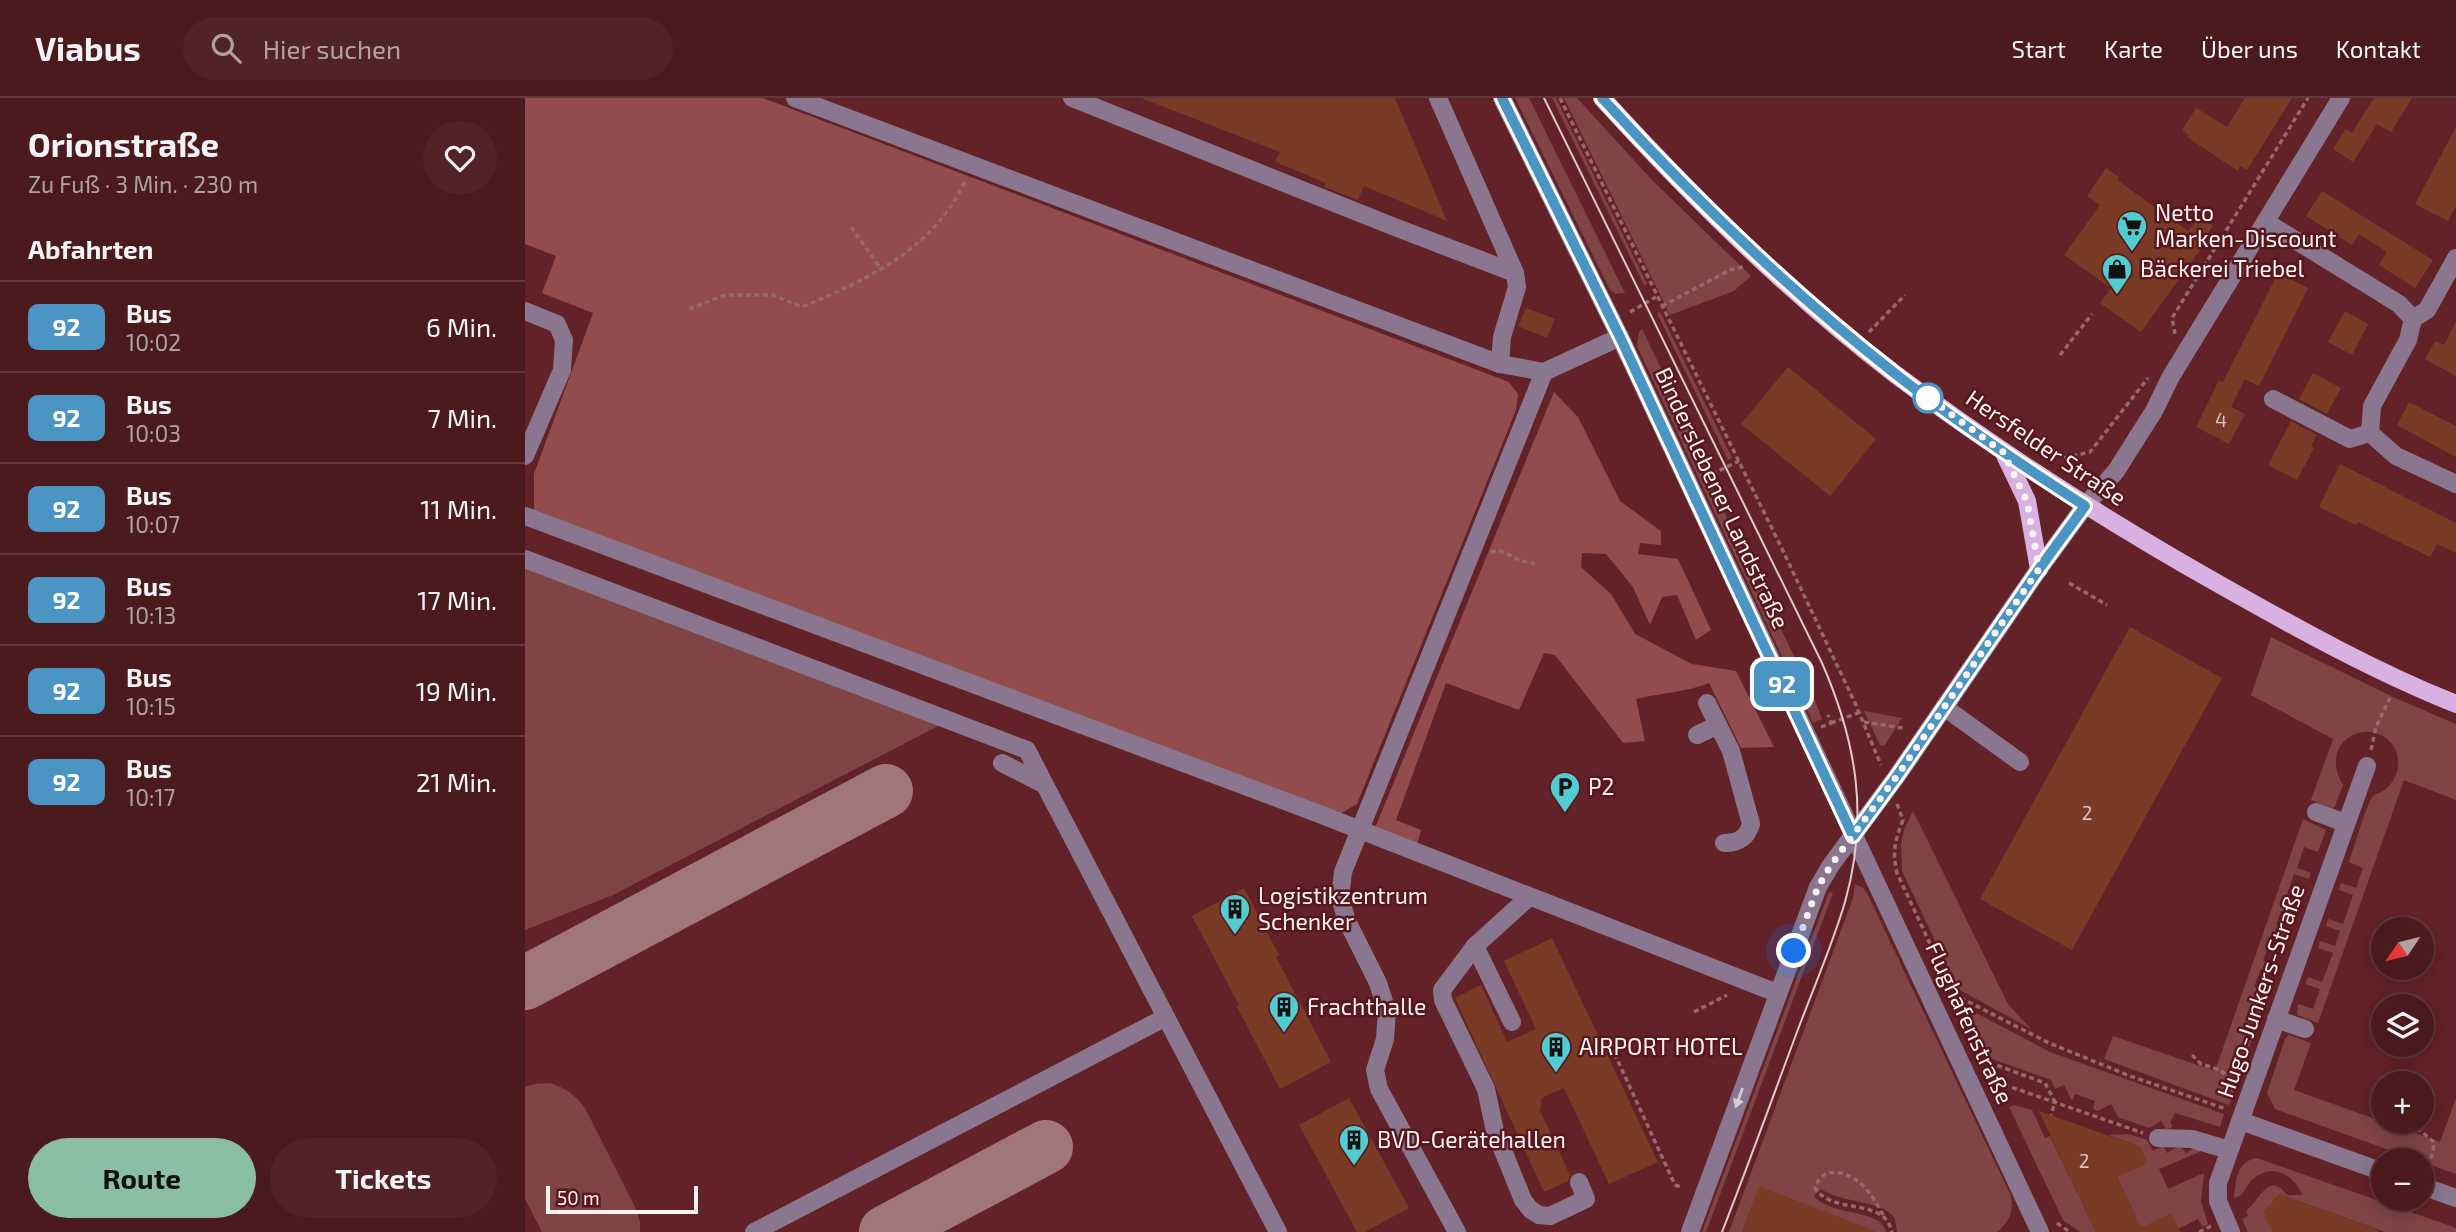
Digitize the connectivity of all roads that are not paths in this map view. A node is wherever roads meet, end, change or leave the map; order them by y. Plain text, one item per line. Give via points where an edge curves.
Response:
1 (796, 98) edge
2 (1072, 98) edge
3 (1438, 98) edge
4 (1502, 98) edge
5 (1602, 98) edge
6 (2341, 98) edge
7 (2266, 222) junction
8 (2456, 258) edge
9 (1515, 273) junction
10 (525, 311) edge
11 (2413, 319) junction
12 (1620, 337) junction
13 (1500, 364) junction
14 (1544, 372) junction
15 (2273, 400) dead end
16 (2371, 433) junction
17 (2003, 452) junction
18 (525, 456) edge
19 (2456, 484) edge
20 (2085, 506) junction
21 (525, 516) edge
22 (525, 559) edge
23 (2039, 569) junction
24 (1707, 703) dead end
25 (2456, 704) edge
26 (1944, 707) junction
27 (1718, 725) junction
28 (1697, 735) dead end
29 (2020, 762) dead end
30 (1002, 763) dead end
31 (2367, 766) road end
32 (1045, 785) junction
33 (2316, 812) dead end
34 (2345, 823) junction
35 (1361, 831) junction
36 (1853, 836) junction
37 (1724, 843) dead end
38 (1529, 897) junction
39 (1475, 946) junction
40 (1777, 993) junction
41 (1166, 1017) junction
42 (2276, 1018) junction
43 (1512, 1022) dead end
44 (2305, 1029) dead end
45 (2241, 1121) junction
46 (2158, 1138) road end
47 (2229, 1150) junction
48 (2371, 1168) edge
49 (1579, 1182) dead end
50 (2434, 1190) edge
51 (2456, 1198) edge
52 (2035, 1230) edge
53 (754, 1232) edge
54 (1278, 1232) edge
55 (1457, 1232) edge
56 (1690, 1232) edge
57 (2231, 1232) edge

1 - 13 street
2 - 9 street
3 - 9 street
4 - 12 street, Binderslebener Landstraße
5 - 17 main road, Hersfelder Straße via 1695,196 1803,297
6 - 7 street
7 - 11 street via 2399,304
7 - 20 street via 2116,471
8 - 11 street via 2427,310
9 - 13 street via 1517,287 1502,337
10 - 18 street via 557,324 564,340 562,370
11 - 16 street via 2408,340 2372,406
12 - 14 street
12 - 36 street, Binderslebener Landstraße
13 - 14 street
14 - 35 street
15 - 16 street via 2350,439
16 - 19 street via 2396,456
17 - 20 main road, Hersfelder Straße
17 - 23 main road via 2027,501
20 - 23 street
20 - 25 main road, Hersfelder Straße via 2347,654
21 - 35 street
22 - 32 street via 1027,750
23 - 26 street
24 - 27 street
26 - 29 street
26 - 36 street
27 - 28 street
27 - 37 street via 1731,751 1751,824 1743,839
30 - 32 street
31 - 34 street, Hugo-Junkers-Straße
32 - 41 street
33 - 34 street
34 - 42 street, Hugo-Junkers-Straße
35 - 38 street
35 - 55 street via 1343,872 1340,898 1387,1011 1385,1039 1375,1070 1379,1089
36 - 40 street via 1818,887
36 - 52 street, Flughafenstraße via 1976,1079
38 - 39 street
38 - 40 street
39 - 43 street
39 - 49 street via 1442,989 1443,1000 1486,1089 1495,1131 1523,1200 1539,1215 1550,1216 1586,1199
40 -> 56 street
41 - 53 street
41 - 54 street
42 - 44 street
42 - 45 street, Hugo-Junkers-Straße
45 - 47 street, Hugo-Junkers-Straße
45 - 48 street
46 - 47 street via 2192,1139
47 - 57 street, Hugo-Junkers-Straße via 2217,1191
50 - 51 street

